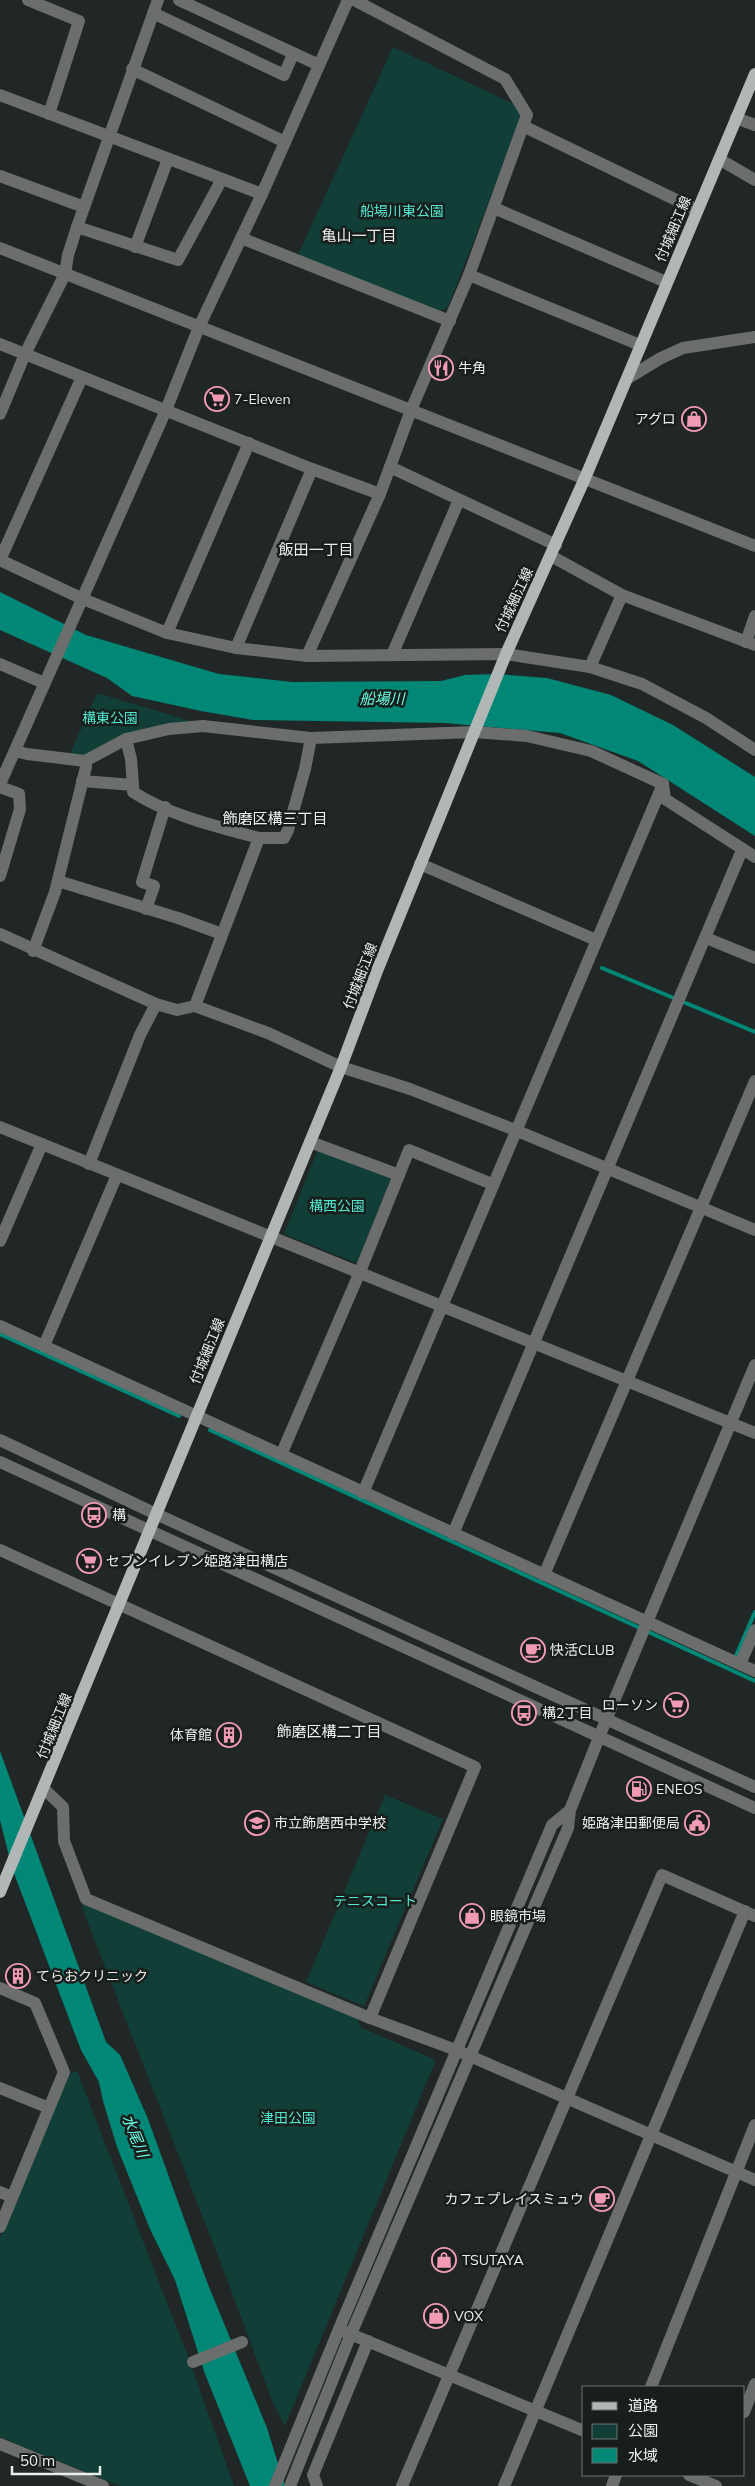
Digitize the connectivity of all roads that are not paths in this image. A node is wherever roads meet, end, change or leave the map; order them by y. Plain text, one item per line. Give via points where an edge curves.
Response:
1 (28, 0) edge
2 (158, 0) edge
3 (179, 0) edge
4 (348, 0) edge
5 (354, 0) edge
6 (153, 14) junction
7 (293, 54) junction
8 (319, 65) junction
9 (132, 69) junction
10 (755, 74) edge
11 (0, 97) edge
12 (49, 114) junction
13 (736, 118) junction
14 (755, 125) edge
15 (523, 126) junction
16 (108, 136) junction
17 (285, 142) junction
18 (168, 159) junction
19 (718, 159) junction
20 (0, 176) edge
21 (222, 179) junction
22 (755, 180) edge
23 (262, 194) junction
24 (84, 207) junction
25 (494, 208) junction
26 (697, 210) junction
27 (77, 227) junction
28 (240, 238) junction
29 (136, 247) junction
30 (0, 248) edge
31 (65, 274) junction
32 (468, 275) junction
33 (666, 282) junction
34 (450, 321) junction
35 (199, 326) junction
36 (755, 337) edge
37 (0, 344) edge
38 (640, 345) junction
39 (25, 354) junction
40 (82, 376) junction
41 (628, 378) junction
42 (166, 410) junction
43 (411, 410) junction
44 (0, 414) edge
45 (249, 443) junction
46 (390, 468) junction
47 (312, 469) junction
48 (585, 478) junction
49 (380, 494) junction
50 (459, 500) junction
51 (755, 546) edge
52 (554, 550) junction
53 (0, 560) edge
54 (622, 595) junction
55 (83, 599) junction
56 (755, 616) edge
57 (167, 633) junction
58 (750, 644) edge
59 (236, 648) junction
60 (392, 655) junction
61 (307, 656) junction
62 (503, 660) junction
63 (0, 664) edge
64 (590, 667) junction
65 (44, 683) junction
66 (475, 730) junction
67 (310, 738) junction
68 (126, 740) junction
69 (755, 750) edge
70 (15, 751) junction
71 (85, 761) junction
72 (82, 781) junction
73 (663, 784) junction
74 (133, 785) junction
75 (0, 786) edge
76 (165, 807) junction
77 (259, 838) junction
78 (742, 850) junction
79 (755, 857) edge
80 (420, 864) junction
81 (0, 876) edge
82 (58, 881) junction
83 (146, 909) junction
84 (0, 934) edge
85 (222, 934) junction
86 (706, 938) junction
87 (596, 940) junction
88 (33, 950) junction
89 (755, 958) edge
90 (156, 1004) junction
91 (195, 1006) junction
92 (341, 1067) junction
93 (755, 1081) edge
94 (0, 1127) edge
95 (515, 1130) junction
96 (310, 1142) junction
97 (42, 1144) junction
98 (89, 1164) junction
99 (607, 1167) junction
100 (117, 1175) junction
101 (399, 1175) junction
102 (492, 1184) junction
103 (701, 1208) junction
104 (755, 1230) edge
105 (270, 1238) junction
106 (0, 1241) edge
107 (359, 1274) junction
108 (441, 1307) junction
109 (0, 1326) edge
110 (532, 1344) junction
111 (44, 1346) junction
112 (755, 1365) edge
113 (626, 1382) junction
114 (196, 1417) junction
115 (730, 1423) junction
116 (755, 1433) edge
117 (0, 1440) edge
118 (282, 1455) junction
119 (0, 1462) edge
120 (363, 1493) junction
121 (156, 1514) junction
122 (149, 1531) junction
123 (453, 1534) junction
124 (0, 1550) edge
125 (544, 1576) junction
126 (120, 1605) junction
127 (647, 1622) junction
128 (755, 1630) edge
129 (740, 1664) junction
130 (755, 1671) edge
131 (606, 1720) junction
132 (600, 1737) junction
133 (755, 1787) edge
134 (44, 1789) junction
135 (755, 1808) edge
136 (570, 1810) junction
137 (1, 1886) edge
138 (750, 1913) edge
139 (0, 1988) edge
140 (370, 2018) junction
141 (456, 2050) junction
142 (470, 2057) junction
143 (0, 2088) edge
144 (566, 2098) junction
145 (49, 2108) junction
146 (755, 2125) edge
147 (652, 2136) junction
148 (736, 2172) junction
149 (755, 2180) edge
150 (0, 2192) edge
151 (12, 2197) junction
152 (0, 2227) edge
153 (345, 2331) junction
154 (368, 2341) junction
155 (242, 2342) dead end
156 (193, 2362) dead end
157 (450, 2375) junction
158 (755, 2384) edge
159 (651, 2386) edge
160 (745, 2409) edge
161 (536, 2411) junction
162 (582, 2430) edge
163 (0, 2444) edge
164 (692, 2476) edge
165 (292, 2480) edge
166 (716, 2483) edge
167 (103, 2486) edge
168 (275, 2486) edge
169 (317, 2486) edge
170 (402, 2486) edge
171 (504, 2486) edge

1 - 12 street via 79,21
2 - 6 street
3 - 7 street
4 - 8 street
5 - 15 street via 505,79 527,115
6 - 7 street via 284,75
6 - 9 street
7 - 8 street
8 - 17 street
9 - 16 street
9 - 17 street
10 - 13 main road, 付城細江線
11 - 12 street
12 - 16 street
13 - 14 street
13 - 19 main road, 付城細江線
15 - 25 street
15 - 26 street
16 - 18 street
16 - 24 street
17 - 23 street
18 - 21 street
18 - 29 street
19 - 22 street
19 - 26 main road, 付城細江線
20 - 24 street
21 - 23 street
21 - 29 street via 178,260
23 - 28 street
24 - 27 street
25 - 32 street
25 - 33 street
26 - 33 main road, 付城細江線
27 - 29 street
27 - 31 street
28 - 34 street
28 - 35 street
30 - 31 street
31 - 35 street
31 - 39 street
32 - 34 street
32 - 38 street
33 - 38 main road, 付城細江線
34 - 43 street
35 - 42 street
35 - 43 street
36 - 41 street via 683,348
37 - 39 street
38 - 41 main road, 付城細江線
39 - 40 street
39 - 44 street
40 - 42 street
40 - 53 street
41 - 48 main road, 付城細江線
42 - 45 street
42 - 55 street
43 - 46 street
43 - 48 street
45 - 47 street
45 - 57 street
46 - 49 street
46 - 50 street
47 - 49 street
47 - 59 street
48 - 51 street
48 - 52 main road, 付城細江線
49 - 61 street
50 - 52 street
50 - 60 street
52 - 54 street
52 - 62 main road, 付城細江線
53 - 55 street
54 - 58 street
54 - 64 street
55 - 57 street
55 - 65 street
56 - 58 street
57 - 59 street
59 - 61 street
60 - 61 street
60 - 62 street
62 - 64 street
62 - 66 main road, 付城細江線
63 - 65 street
64 - 69 street via 642,684 706,718
65 - 70 street
66 - 67 street
66 - 73 street via 527,736 591,751
66 - 80 main road, 付城細江線
67 - 68 street via 203,726 169,729
67 - 77 street via 284,838
68 - 71 street
68 - 74 street
70 - 71 street
70 - 75 street
71 - 72 street
72 - 74 street
72 - 82 street
73 - 78 street via 665,799
73 - 87 street
74 - 76 street via 133,792
75 - 81 street via 19,794 20,809
76 - 77 street
76 - 83 street via 142,882 154,886
77 - 85 street
78 - 79 street
78 - 86 street
80 - 87 street
80 - 92 main road, 付城細江線
82 - 83 street
82 - 88 street
83 - 85 street
84 - 88 street
85 - 91 street
86 - 89 street
86 - 99 street
87 - 95 street
88 - 90 street
90 - 91 street via 177,1010
90 - 98 street via 140,1035
91 - 92 street via 268,1033
92 - 95 street
92 - 96 main road, 付城細江線
93 - 103 street
94 - 97 street
95 - 99 street
95 - 102 street
96 - 101 street
96 - 105 main road, 付城細江線
97 - 98 street
97 - 106 street
98 - 100 street
99 - 103 street
99 - 110 street
100 - 105 street
100 - 111 street
101 - 102 street via 409,1150
101 - 107 street
102 - 108 street
103 - 104 street
103 - 113 street
105 - 107 street
105 - 114 main road, 付城細江線
107 - 108 street
107 - 118 street
108 - 110 street
108 - 120 street
109 - 111 street
110 - 113 street
110 - 123 street
111 - 114 street
112 - 115 street
113 - 115 street
113 - 125 street
114 - 118 street
114 - 121 main road, 付城細江線
115 - 116 street
115 - 127 street
117 - 121 street
118 - 120 street
119 - 122 street
120 - 123 street
121 - 122 main road, 付城細江線
121 - 131 street
122 - 126 main road, 付城細江線
122 - 132 street
123 - 125 street
124 - 126 street
125 - 127 street
126 - 134 main road, 付城細江線
126 - 140 street via 475,1767
127 - 129 street
127 - 131 street
128 - 129 street
129 - 130 street
131 - 132 street
131 - 133 street
132 - 135 street
132 - 136 street
134 - 137 main road, 付城細江線
134 - 140 street via 63,1807 64,1841 86,1899
136 - 141 street via 552,1825
136 - 142 street via 568,1828
138 - 144 street via 662,1875
138 - 147 street
139 - 145 street via 35,2003 64,2072
140 - 141 street
141 - 142 street
141 - 153 street
142 - 144 street
142 - 153 street
143 - 145 street
144 - 147 street
144 - 157 street
145 - 151 street
146 - 148 street
147 - 148 street
147 - 161 street
148 - 149 street
148 - 159 street
150 - 151 street
151 - 152 street
153 - 154 street
153 - 165 street
153 - 168 street
154 - 157 street
154 - 169 street via 313,2475
155 - 156 street
157 - 161 street
157 - 170 street
158 - 160 street
161 - 162 street
161 - 171 street
163 - 167 street
164 - 166 street

